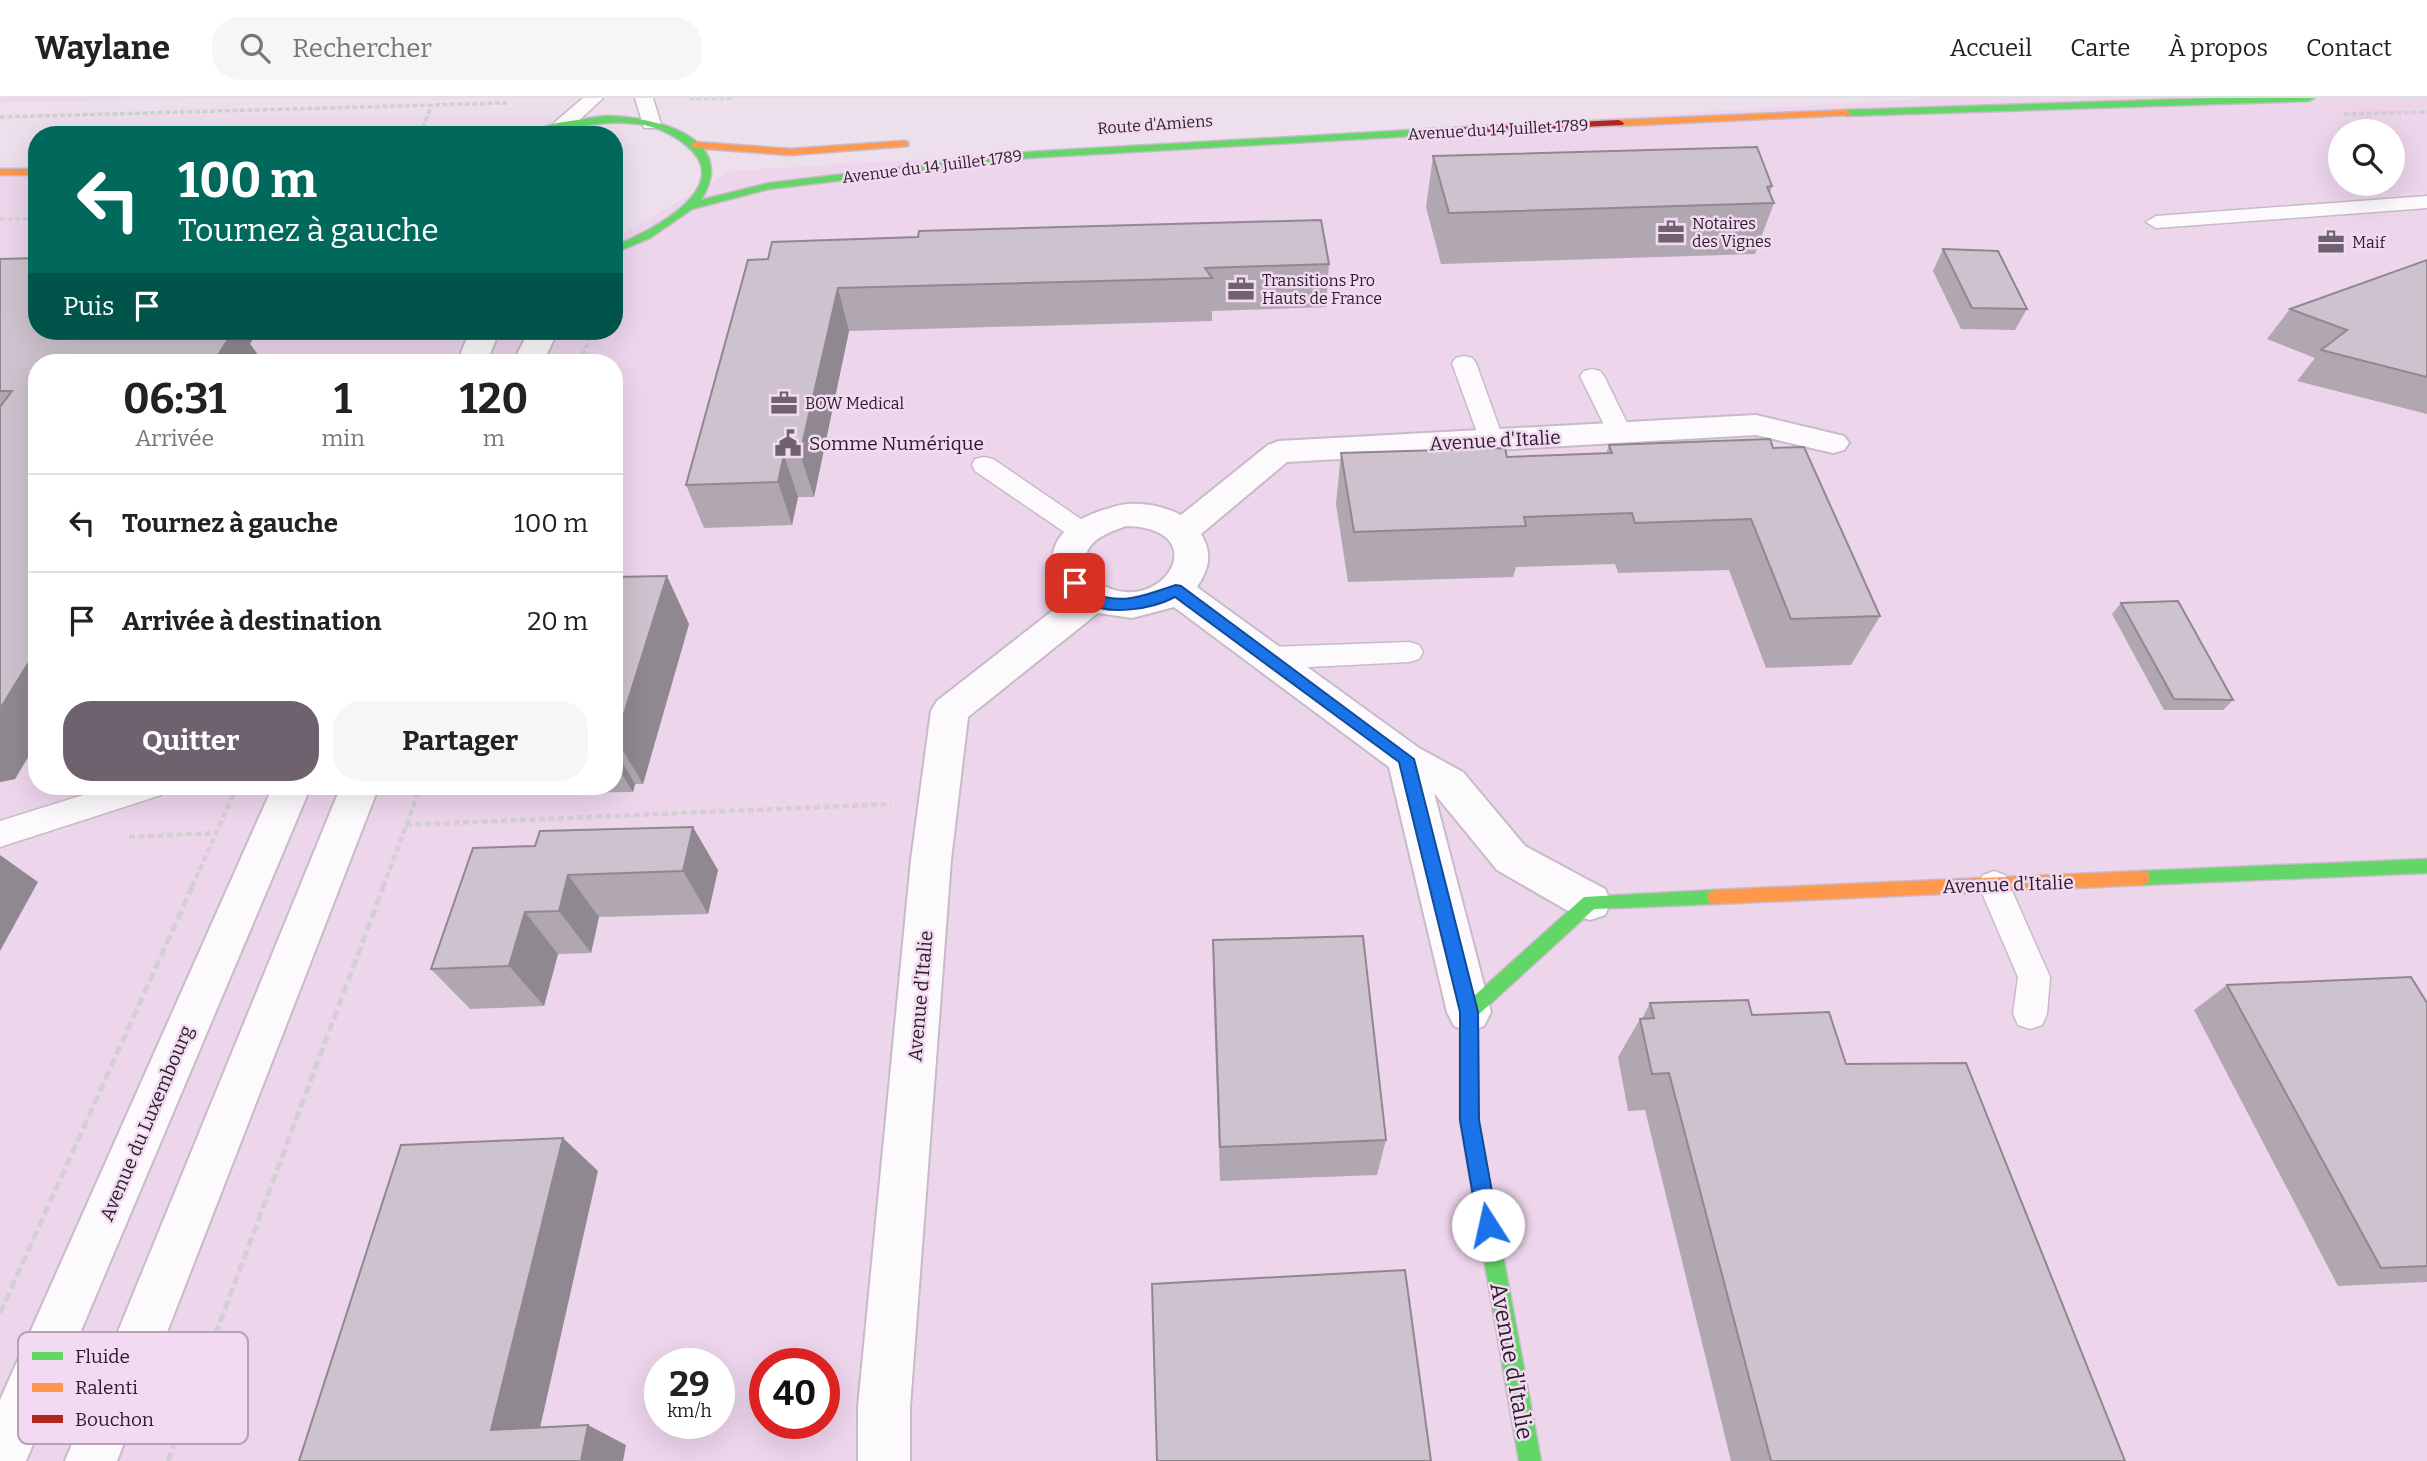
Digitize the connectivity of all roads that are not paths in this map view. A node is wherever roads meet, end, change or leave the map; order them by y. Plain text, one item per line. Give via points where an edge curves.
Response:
1 (594, 98) edge
2 (644, 98) edge
3 (2309, 98) edge
4 (651, 124) junction
5 (563, 125) junction
6 (559, 126) edge
7 (919, 143) dead end
8 (695, 145) junction
9 (0, 172) edge
10 (28, 173) edge
11 (2427, 202) edge
12 (692, 206) junction
13 (2156, 222) dead end
14 (623, 247) edge
15 (1464, 363) dead end
16 (1592, 376) dead end
17 (1620, 433) junction
18 (1492, 441) junction
19 (1833, 443) dead end
20 (984, 465) dead end
21 (1082, 532) junction
22 (1182, 532) junction
23 (1176, 590) junction
24 (1091, 599) junction
25 (1409, 652) dead end
26 (1268, 658) junction
27 (1406, 759) junction
28 (122, 795) edge
29 (288, 795) edge
30 (356, 795) edge
31 (0, 834) edge
32 (2427, 866) edge
33 (1994, 884) junction
34 (1590, 902) junction
35 (1469, 1012) junction
36 (2031, 1014) dead end
37 (56, 1332) edge
38 (142, 1332) edge
39 (18, 1419) edge
40 (98, 1444) edge
41 (0, 1461) edge
42 (91, 1461) edge
43 (884, 1461) edge
44 (1530, 1461) edge

1 - 5 lane
2 - 4 lane
3 - 12 main road, Avenue du 14 Juillet 1789 via 1813,114 1149,146 855,174 769,186
4 - 5 main road
4 - 8 main road via 676,132
5 - 6 main road
7 - 8 main road via 790,152
8 - 12 main road via 707,173 704,190
9 - 10 main road
11 - 13 lane
12 - 14 main road via 673,222
15 - 18 lane
16 - 17 lane
17 - 18 street, Avenue d'Italie
17 - 19 street, Avenue d'Italie via 1756,425
18 - 22 street, Avenue d'Italie via 1279,453
20 - 21 lane
21 - 22 street via 1109,517 1125,515 1157,518
21 - 24 street via 1067,557 1075,583
22 - 23 street via 1194,555 1186,580
23 - 24 street via 1142,603
23 - 26 street
24 - 43 street, Avenue d'Italie via 950,711 885,1394
25 - 26 lane
26 - 27 street
27 - 34 street via 1449,783 1511,858
27 - 35 street, Avenue d'Italie
28 - 31 lane
29 - 37 street, Avenue du Luxembourg
30 - 38 street
32 - 33 main road, Avenue d'Italie
33 - 34 main road, Avenue d'Italie
33 - 36 lane via 2034,977
34 - 35 main road
35 - 44 main road, Avenue d'Italie via 1469,1120
39 - 41 street, Avenue du Luxembourg
40 - 42 street

